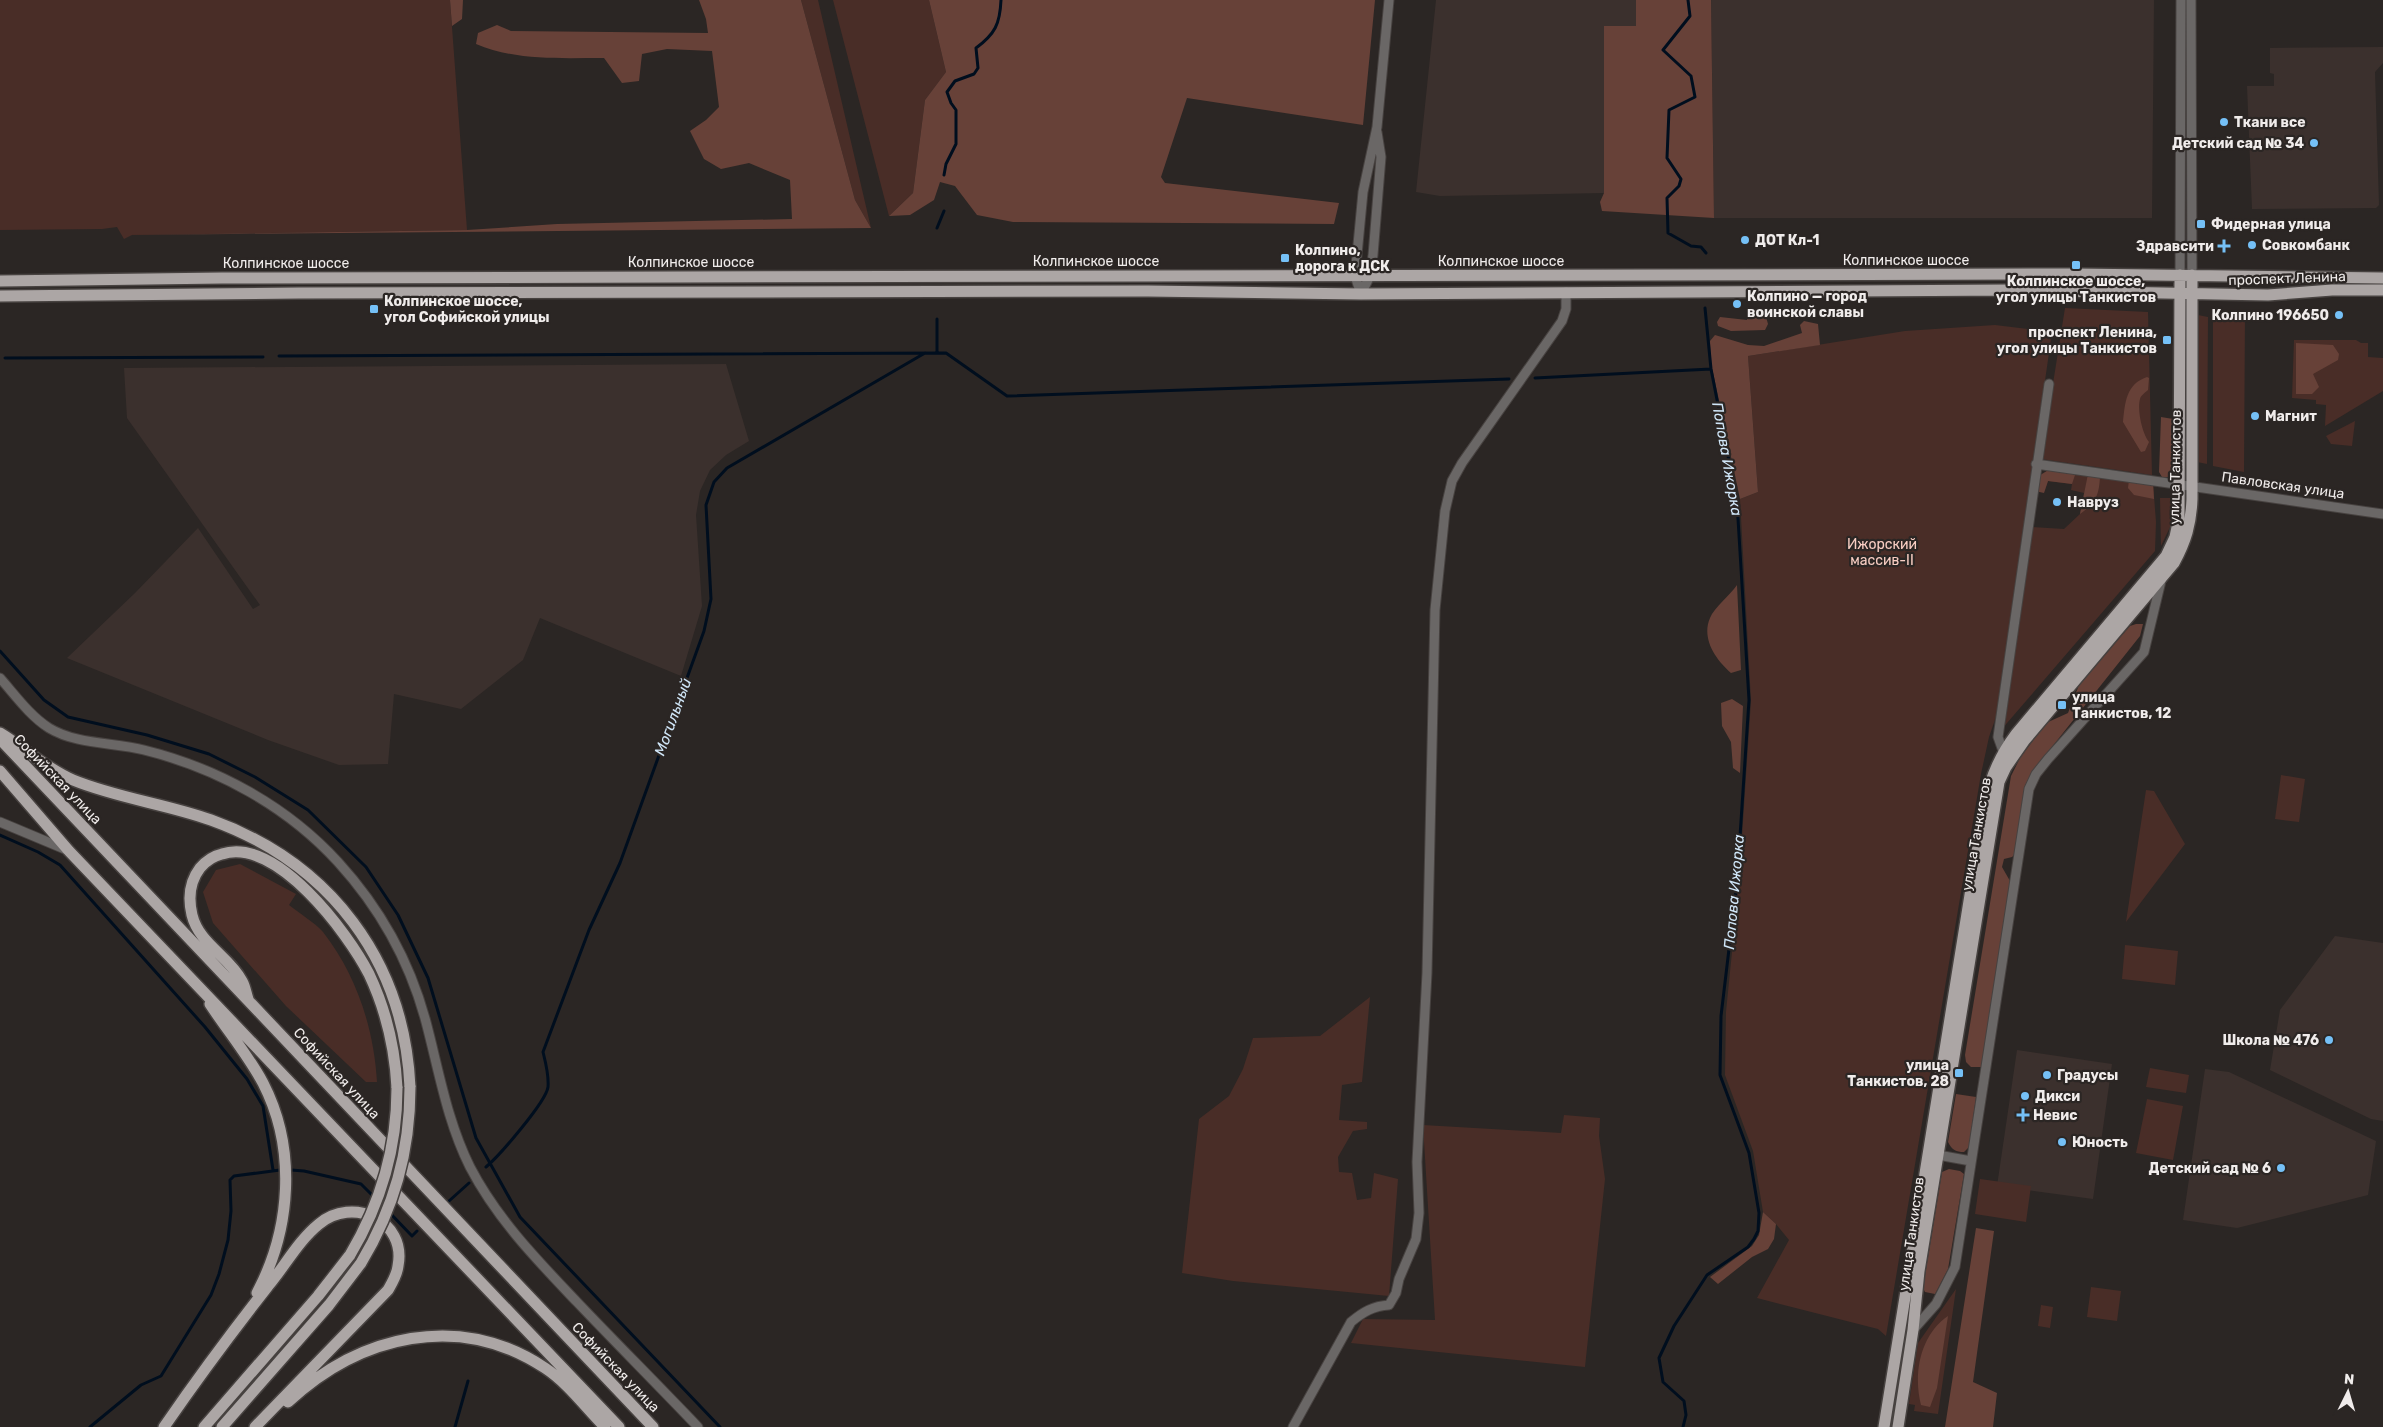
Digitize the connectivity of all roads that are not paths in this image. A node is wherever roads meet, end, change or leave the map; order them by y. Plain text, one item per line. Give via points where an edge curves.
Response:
1 (1389, 0) edge
2 (2186, 3) edge
3 (1377, 127) junction
4 (2186, 275) junction
5 (1354, 276) junction
6 (1370, 276) junction
7 (2383, 278) edge
8 (0, 281) edge
9 (2383, 290) edge
10 (1566, 292) junction
11 (1360, 294) junction
12 (2186, 294) junction
13 (0, 296) edge
14 (2050, 384) dead end
15 (2036, 464) junction
16 (2186, 485) junction
17 (2383, 514) edge
18 (2162, 577) junction
19 (0, 678) edge
20 (0, 733) edge
21 (0, 739) edge
22 (2003, 751) junction
23 (0, 771) edge
24 (0, 822) edge
25 (69, 851) junction
26 (190, 976) junction
27 (250, 1002) junction
28 (1933, 1155) junction
29 (1971, 1161) junction
30 (246, 1314) junction
31 (1913, 1330) junction
32 (164, 1427) edge
33 (204, 1427) edge
34 (222, 1427) edge
35 (255, 1427) edge
36 (261, 1427) edge
37 (605, 1427) edge
38 (619, 1427) edge
39 (653, 1427) edge
40 (698, 1427) edge
41 (1293, 1427) edge
42 (1884, 1427) edge
43 (1898, 1427) edge

1 - 3 street
2 - 4 street
3 - 5 street via 1363,192
3 - 6 street via 1380,157
4 - 6 main road, Колпинское шоссе
4 - 7 main road, проспект Ленина
4 - 12 main road
5 - 6 main road, Колпинское шоссе
5 - 8 main road, Колпинское шоссе
5 - 11 street
6 - 11 street
9 - 12 main road, проспект Ленина via 2268,295
10 - 11 main road
10 - 12 main road via 2008,290
10 - 41 street via 1562,321 1462,463 1452,480 1444,511 1434,610 1427,972 1416,1239 1389,1305 1377,1306 1351,1322
11 - 13 main road via 1138,291
12 - 16 main road, улица Танкистов
14 - 15 street
15 - 16 street, Павловская улица
15 - 22 street via 1998,737
16 - 17 street, Павловская улица
16 - 18 main road, улица Танкистов via 2191,520 2186,541
16 - 22 main road, улица Танкистов via 2175,537 2166,556
18 - 28 main road, улица Танкистов via 2024,741 2002,774
18 - 29 street via 2144,652 2042,766 2029,789
19 - 40 street via 35,717 54,730 73,738 142,749 204,770 255,795 287,816 336,860 382,919 406,965 459,1142 481,1187 514,1234
20 - 34 main road, bridge via 46,768 105,790 178,809 236,830 289,858 311,876 346,914 382,971 402,1026 410,1087 408,1134 399,1179 383,1223 361,1263 329,1305
21 - 27 main road, Софийская улица
22 - 28 main road, улица Танкистов via 1993,770 1986,800 1935,1091
23 - 25 main road
24 - 25 street
25 - 26 main road
26 - 30 main road via 263,1084 284,1150 286,1185 279,1236 272,1261
26 - 38 main road
27 - 33 main road, bridge via 242,980 198,931 192,915 191,887 196,874 204,863 226,852 249,853 284,871 321,905 348,938 369,975 387,1022 395,1058 395,1132 386,1175 371,1217 350,1255
27 - 39 main road, Софийская улица
28 - 29 street
28 - 31 main road, улица Танкистов
28 - 42 main road, улица Танкистов
29 - 31 street via 1955,1267 1936,1304
30 - 32 main road
30 - 35 main road via 311,1231 332,1215 357,1211 370,1215 382,1222 396,1240 399,1265 388,1290
31 - 43 main road, улица Танкистов
36 - 37 main road via 315,1380 357,1354 393,1341 438,1335 494,1344 539,1365 554,1375

